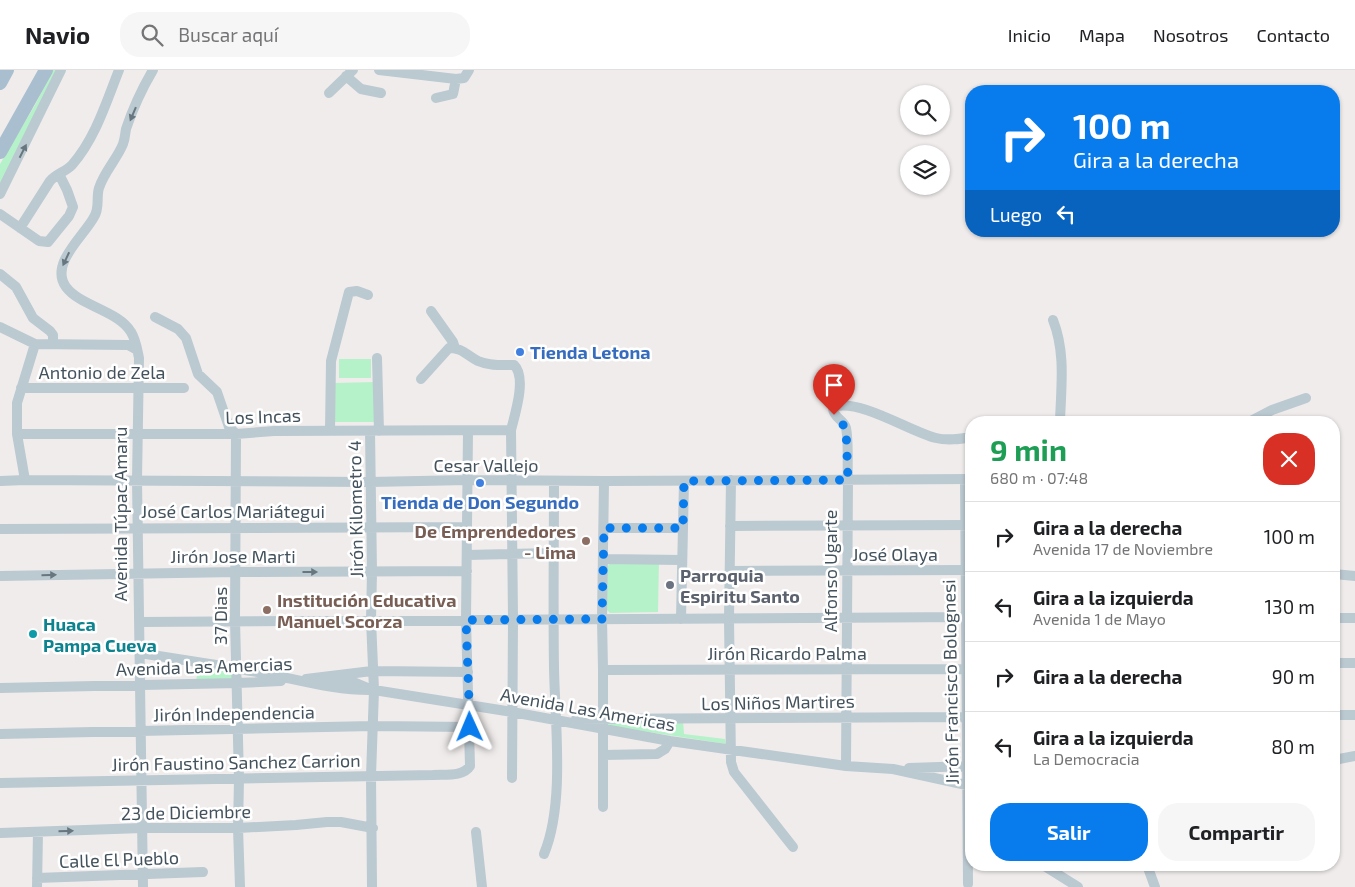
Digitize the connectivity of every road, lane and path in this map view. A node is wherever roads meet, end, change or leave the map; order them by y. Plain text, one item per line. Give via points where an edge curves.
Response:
1 (7, 70) edge
2 (38, 70) edge
3 (46, 70) edge
4 (62, 70) edge
5 (119, 70) edge
6 (153, 70) edge
7 (379, 70) edge
8 (469, 70) edge
9 (349, 73) edge
10 (456, 79) junction
11 (0, 83) edge
12 (329, 93) dead end
13 (381, 93) dead end
14 (436, 98) dead end
15 (2, 147) edge
16 (59, 174) junction
17 (0, 194) edge
18 (0, 214) edge
19 (20, 228) junction
20 (0, 274) edge
21 (368, 296) dead end
22 (431, 311) dead end
23 (155, 317) dead end
24 (1052, 320) dead end
25 (0, 327) edge
26 (35, 344) junction
27 (53, 344) junction
28 (455, 348) junction
29 (137, 350) junction
30 (377, 358) dead end
31 (421, 379) dead end
32 (20, 388) junction
33 (138, 388) junction
34 (184, 388) dead end
35 (1306, 398) dead end
36 (1060, 416) edge
37 (1261, 416) edge
38 (511, 430) junction
39 (330, 431) junction
40 (375, 431) junction
41 (468, 431) junction
42 (17, 434) junction
43 (137, 434) junction
44 (236, 434) junction
45 (965, 438) edge
46 (965, 479) edge
47 (25, 480) junction
48 (137, 480) junction
49 (236, 480) junction
50 (468, 480) junction
51 (731, 480) junction
52 (848, 480) junction
53 (0, 481) edge
54 (511, 481) junction
55 (554, 481) junction
56 (604, 481) junction
57 (684, 481) junction
58 (370, 482) junction
59 (847, 525) junction
60 (965, 525) edge
61 (371, 526) junction
62 (730, 526) junction
63 (235, 527) junction
64 (467, 527) junction
65 (138, 528) junction
66 (604, 528) junction
67 (683, 528) junction
68 (0, 529) edge
69 (512, 553) junction
70 (554, 553) junction
71 (467, 554) junction
72 (603, 559) junction
73 (682, 560) junction
74 (847, 570) junction
75 (965, 570) edge
76 (467, 571) junction
77 (730, 571) junction
78 (236, 572) junction
79 (372, 572) junction
80 (0, 574) edge
81 (138, 574) junction
82 (1340, 575) edge
83 (1355, 576) edge
84 (965, 617) edge
85 (846, 618) junction
86 (1340, 618) edge
87 (1355, 618) edge
88 (553, 619) junction
89 (602, 619) junction
90 (681, 619) junction
91 (729, 619) junction
92 (235, 620) junction
93 (371, 620) junction
94 (466, 620) junction
95 (513, 620) junction
96 (139, 622) junction
97 (140, 653) junction
98 (1340, 663) edge
99 (1355, 663) edge
100 (237, 668) junction
101 (965, 668) edge
102 (604, 670) junction
103 (729, 670) junction
104 (846, 670) junction
105 (372, 672) junction
106 (468, 672) junction
107 (298, 680) junction
108 (237, 683) junction
109 (140, 685) junction
110 (0, 688) edge
111 (374, 690) junction
112 (469, 705) junction
113 (512, 712) junction
114 (1340, 715) edge
115 (1355, 715) edge
116 (846, 717) junction
117 (965, 717) edge
118 (555, 719) junction
119 (730, 719) junction
120 (602, 724) junction
121 (373, 726) junction
122 (470, 727) junction
123 (238, 730) junction
124 (141, 732) junction
125 (0, 734) edge
126 (670, 741) junction
127 (730, 750) junction
128 (603, 755) junction
129 (1355, 756) edge
130 (1340, 759) edge
131 (846, 766) junction
132 (965, 766) edge
133 (893, 769) junction
134 (371, 776) junction
135 (240, 778) junction
136 (512, 778) dead end
137 (141, 780) junction
138 (0, 784) edge
139 (965, 784) edge
140 (603, 807) dead end
141 (142, 828) junction
142 (238, 828) junction
143 (372, 828) junction
144 (38, 832) junction
145 (476, 832) dead end
146 (0, 833) edge
147 (793, 847) dead end
148 (544, 854) dead end
149 (968, 871) edge
150 (1053, 871) edge
151 (1149, 871) edge
152 (203, 872) dead end
153 (143, 875) junction
154 (37, 882) edge
155 (968, 884) dead end
156 (143, 887) edge
157 (240, 887) edge
158 (372, 887) edge
159 (482, 887) edge
160 (1078, 887) edge
161 (1155, 887) edge

1 - 11 main road
2 - 15 main road
3 - 15 main road
17 -> 4 street
5 - 16 street via 86,146 69,168
6 -> 29 street via 126,128 123,143 98,189 95,217 70,251 62,269 63,282 69,291 130,330
7 - 10 street
8 - 10 street via 464,78
9 - 12 street
9 - 13 street via 361,89
10 - 14 street via 453,94
16 - 19 street via 47,186
16 - 19 street via 73,207 69,216 48,242 39,241
18 - 19 street
20 - 27 street via 16,287 33,318 53,334
21 - 39 street via 357,291 349,292 331,361
22 - 28 street
23 - 44 street via 178,329 186,338 198,374 217,392 228,427
24 - 36 street via 1061,346
25 - 26 street
26 - 27 street
26 - 32 street
27 - 29 street via 128,345
28 - 31 street via 445,351
28 - 38 street via 478,361 514,365 518,369 518,401
29 - 33 street, Avenida Túpac Amaru
30 - 40 street, Jirón Kilometro 4
32 - 33 street, Antonio de Zela
32 - 42 street
33 - 34 street, Antonio de Zela
33 - 43 street, Avenida Túpac Amaru
35 - 37 street
38 - 41 street, Los Incas
38 - 54 street
39 - 40 street, Los Incas
39 - 44 street, Los Incas
40 - 41 street, Los Incas
40 - 58 street, Jirón Kilometro 4
41 - 50 street
42 - 43 street, Los Incas
42 - 47 street
43 - 44 street, Los Incas
43 - 48 street, Avenida Túpac Amaru
44 - 49 street, 37 Dias
45 - 52 street, Alfonso Ugarte via 937,438 878,414 845,405 835,406 833,412 846,426
46 - 52 street, Cesar Vallejo
47 - 48 street, Cesar Vallejo
47 - 53 street, Cesar Vallejo
48 - 49 street, Cesar Vallejo
48 - 65 street, Avenida Túpac Amaru
49 - 58 street, Cesar Vallejo
49 - 63 street, 37 Dias
50 - 54 street, Cesar Vallejo
50 - 58 street, Cesar Vallejo
50 - 64 street
51 - 52 street, Cesar Vallejo
51 - 57 street, Cesar Vallejo
51 - 62 street
52 - 59 street, Alfonso Ugarte
54 - 55 street, Cesar Vallejo
54 - 69 street
55 - 56 street, Cesar Vallejo
55 - 70 street
56 - 57 street, Cesar Vallejo
56 - 66 street
57 - 67 street
58 - 61 street, Jirón Kilometro 4
59 - 60 street
59 - 62 street
59 - 74 street, Alfonso Ugarte
61 - 63 street, José Carlos Mariátegui
61 - 64 street, José Carlos Mariátegui
61 - 79 street, Jirón Kilometro 4
62 - 77 street
63 - 65 street, José Carlos Mariátegui
63 - 78 street, 37 Dias
64 - 71 street
65 - 68 street, José Carlos Mariátegui
65 - 81 street, Avenida Túpac Amaru
66 - 67 street
66 - 72 street
67 - 73 street
69 - 70 street
69 - 71 street
69 - 95 street
70 - 88 street
71 - 76 street
72 - 73 street
72 - 89 street
73 - 90 street
74 - 75 street, José Olaya
74 - 77 street, José Olaya
74 - 85 street, Alfonso Ugarte
76 - 79 street, Jirón Jose Marti
76 - 94 street
77 - 91 street
78 -> 79 street, Jirón Jose Marti
78 - 81 street, Jirón Jose Marti
78 - 92 street, 37 Dias
79 - 93 street, Jirón Kilometro 4
80 -> 81 street, Jirón Jose Marti
81 - 96 street, Avenida Túpac Amaru
82 - 83 street
84 - 85 street
85 - 91 street
85 - 104 street, Alfonso Ugarte
86 - 87 street
88 - 89 street
88 - 95 street
88 - 118 street
89 - 90 street
89 - 102 street
90 - 91 street
91 - 103 street
92 - 93 street
92 - 96 street
92 - 100 street, 37 Dias
93 - 94 street
93 - 105 street, Jirón Kilometro 4
94 - 95 street
94 - 106 street
95 - 113 street
96 - 97 street, Avenida Túpac Amaru
97 - 100 street, Avenida Las Americas
97 - 109 street, Avenida Túpac Amaru
98 - 99 street
100 - 107 street, Avenida Las Americas
100 - 108 street, 37 Dias
101 - 104 street, Jirón Ricardo Palma
102 - 103 street, Jirón Ricardo Palma
102 - 120 street
103 - 104 street, Jirón Ricardo Palma
103 - 119 street
104 - 116 street, Alfonso Ugarte
105 - 106 street, Avenida Las Amercias
105 - 107 street, Avenida Las Amercias
105 - 111 street, Jirón Kilometro 4
106 - 112 street
107 - 108 street, Avenida Las Amercias
107 - 111 street, Avenida Las Americas via 326,687
108 - 109 street, Avenida Las Amercias
108 - 123 street, 37 Dias
109 - 110 street, Avenida Las Amercias
109 - 124 street, Avenida Túpac Amaru
111 - 112 street, Avenida Las Americas
111 - 121 street, Jirón Kilometro 4
112 - 113 street, Avenida Las Americas
112 - 122 street
113 - 118 street, Avenida Las Americas
113 - 136 street
114 - 115 street
116 - 117 street, Los Niños Martires
116 - 119 street, Los Niños Martires
116 - 131 street, Alfonso Ugarte
118 - 120 street, Los Niños Martires
118 - 148 street via 555,806 553,830
119 - 120 street, Los Niños Martires
119 - 127 street
120 - 126 street, Avenida Las Americas
120 - 128 street
121 - 122 street, Jirón Independencia
121 - 123 street, Jirón Independencia
121 - 134 street, Jirón Kilometro 4
122 - 134 street, Jirón Faustino Sanchez Carrion via 470,766 462,773
123 - 124 street, Jirón Independencia
123 - 135 street, 37 Dias
124 - 125 street, Jirón Independencia
124 - 137 street, Avenida Túpac Amaru
126 - 127 street, Avenida Las Americas
126 - 128 street via 657,754
127 - 131 street, Avenida Las Americas
127 - 147 street via 734,772
128 - 140 street
129 - 130 street
131 - 133 street, Avenida Las Americas
132 - 133 street
133 - 139 street, Avenida Las Americas
134 - 135 street, Jirón Faustino Sanchez Carrion
134 - 143 street, Jirón Kilometro 4
135 - 137 street, Jirón Faustino Sanchez Carrion
135 - 142 street, 37 Dias
137 - 138 street, Jirón Faustino Sanchez Carrion
137 - 141 street, Avenida Túpac Amaru
141 - 142 street, 23 de Diciembre
144 -> 141 street, 23 de Diciembre
141 - 153 street, Avenida Túpac Amaru
142 - 143 street, 23 de Diciembre via 327,822
142 - 157 street, 37 Dias
143 - 158 street, Jirón Kilometro 4
144 - 146 street, 23 de Diciembre
144 - 154 street
145 - 159 street
149 - 155 street, Jirón Francisco Bolognesi
150 - 160 street
151 - 161 street
152 - 153 street, Calle El Pueblo
153 - 154 street, Calle El Pueblo
153 - 156 street, Avenida Túpac Amaru

